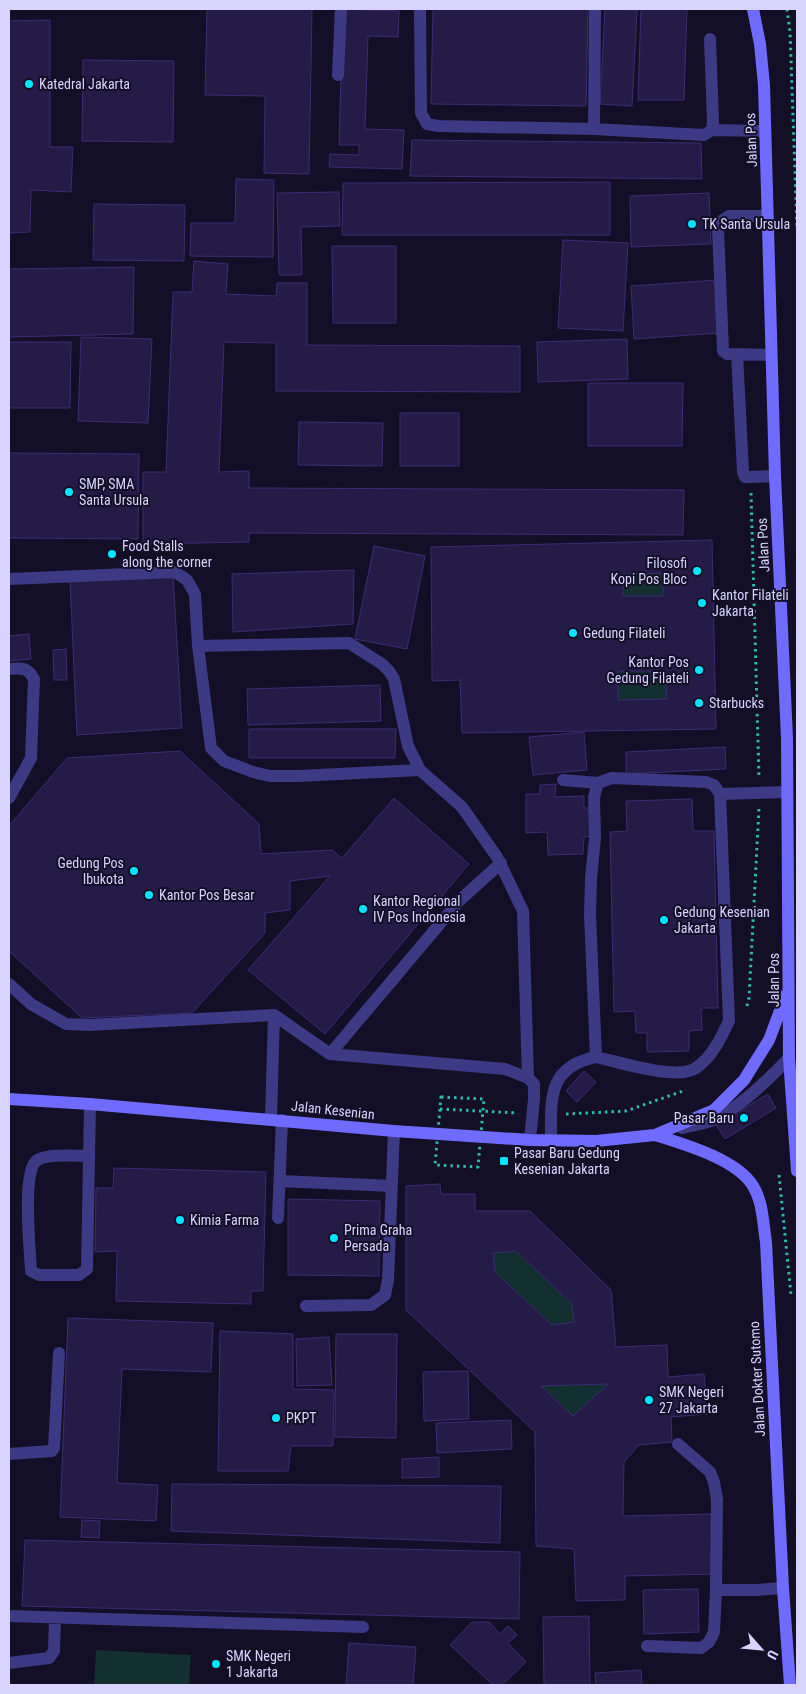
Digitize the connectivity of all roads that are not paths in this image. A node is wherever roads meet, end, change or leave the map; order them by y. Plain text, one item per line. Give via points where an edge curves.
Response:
1 (341, 9) edge
2 (420, 9) edge
3 (595, 9) edge
4 (753, 9) edge
5 (710, 39) dead end
6 (338, 75) dead end
7 (594, 129) junction
8 (712, 130) junction
9 (766, 131) junction
10 (768, 216) junction
11 (737, 354) junction
12 (770, 355) junction
13 (775, 476) junction
14 (9, 579) edge
15 (198, 646) junction
16 (9, 669) edge
17 (420, 770) junction
18 (563, 780) dead end
19 (598, 783) junction
20 (788, 792) junction
21 (720, 794) junction
22 (9, 798) edge
23 (501, 863) junction
24 (9, 984) edge
25 (793, 989) edge
26 (274, 1015) junction
27 (330, 1054) junction
28 (596, 1057) junction
29 (789, 1058) junction
30 (528, 1078) junction
31 (9, 1098) edge
32 (90, 1104) junction
33 (277, 1120) junction
34 (394, 1131) junction
35 (655, 1135) junction
36 (530, 1140) junction
37 (551, 1141) junction
38 (89, 1156) junction
39 (797, 1171) edge
40 (280, 1181) junction
41 (392, 1186) junction
42 (278, 1218) dead end
43 (306, 1306) dead end
44 (59, 1354) dead end
45 (678, 1444) dead end
46 (9, 1454) edge
47 (783, 1588) junction
48 (716, 1590) junction
49 (9, 1616) edge
50 (55, 1618) junction
51 (363, 1627) dead end
52 (647, 1646) dead end
53 (9, 1663) edge
54 (790, 1685) edge

1 - 6 lane
2 - 7 lane via 421,113 427,124
3 - 7 lane
4 - 9 main road, Jalan Pos via 760,44
5 - 8 lane
7 - 8 lane via 704,135
8 - 9 lane
9 - 10 main road, Jalan Pos
10 - 11 lane via 729,216 721,221 718,228 721,346 727,354
10 - 12 main road, Jalan Pos
11 - 12 lane
11 - 13 lane via 743,472 745,477
12 - 13 main road, Jalan Pos
13 - 20 main road, Jalan Pos
14 - 15 lane via 175,572 187,580 194,594
15 - 17 lane via 349,643 382,664 394,679 408,746
15 - 17 lane via 211,748 224,761 270,776
16 - 22 lane via 22,668 34,679 31,758
17 - 23 lane via 462,807
18 - 19 lane
19 - 21 lane via 612,778 706,782 714,785
19 - 28 lane via 594,797 596,838 590,915
20 - 21 lane
20 - 25 main road, Jalan Pos via 789,967
21 - 28 lane via 729,1021 723,1034 710,1055 695,1069 681,1073
23 - 27 lane via 460,900
23 - 30 lane via 523,911
24 - 26 lane via 31,1004 66,1024
25 - 29 main road, Jalan Pos
25 - 35 main road via 744,1080 714,1110
26 - 27 lane
26 - 33 lane
27 - 30 lane via 505,1069
28 - 37 lane via 567,1068 557,1081 551,1115
29 - 35 lane via 766,1083 713,1120
29 - 39 main road, Jalan Pos
30 - 36 lane via 534,1084
31 - 32 main road, Jalan Kesenian
32 - 33 main road, Jalan Kesenian
32 - 38 lane
33 - 34 main road, Jalan Kesenian
33 - 40 lane
34 - 36 main road, Jalan Kesenian
34 - 41 lane
35 - 37 main road, Jalan Kesenian via 596,1141
35 - 47 main road, Jalan Dokter Sutomo via 708,1152 743,1174 753,1185 759,1201 766,1242
36 - 37 main road, Jalan Kesenian
38 - 38 lane via 87,1269 79,1275 38,1275 31,1271 28,1233 30,1171 36,1161 45,1157
40 - 41 lane
40 - 42 lane
41 - 43 lane via 385,1295 371,1305
44 - 46 lane via 53,1450
45 - 48 lane via 710,1472 714,1482 717,1499
47 - 48 lane
47 - 54 main road, Jalan Dokter Sutomo
48 - 52 lane via 714,1632 709,1642 701,1648
49 - 50 lane
50 - 51 lane
50 - 53 lane via 54,1651 49,1658

